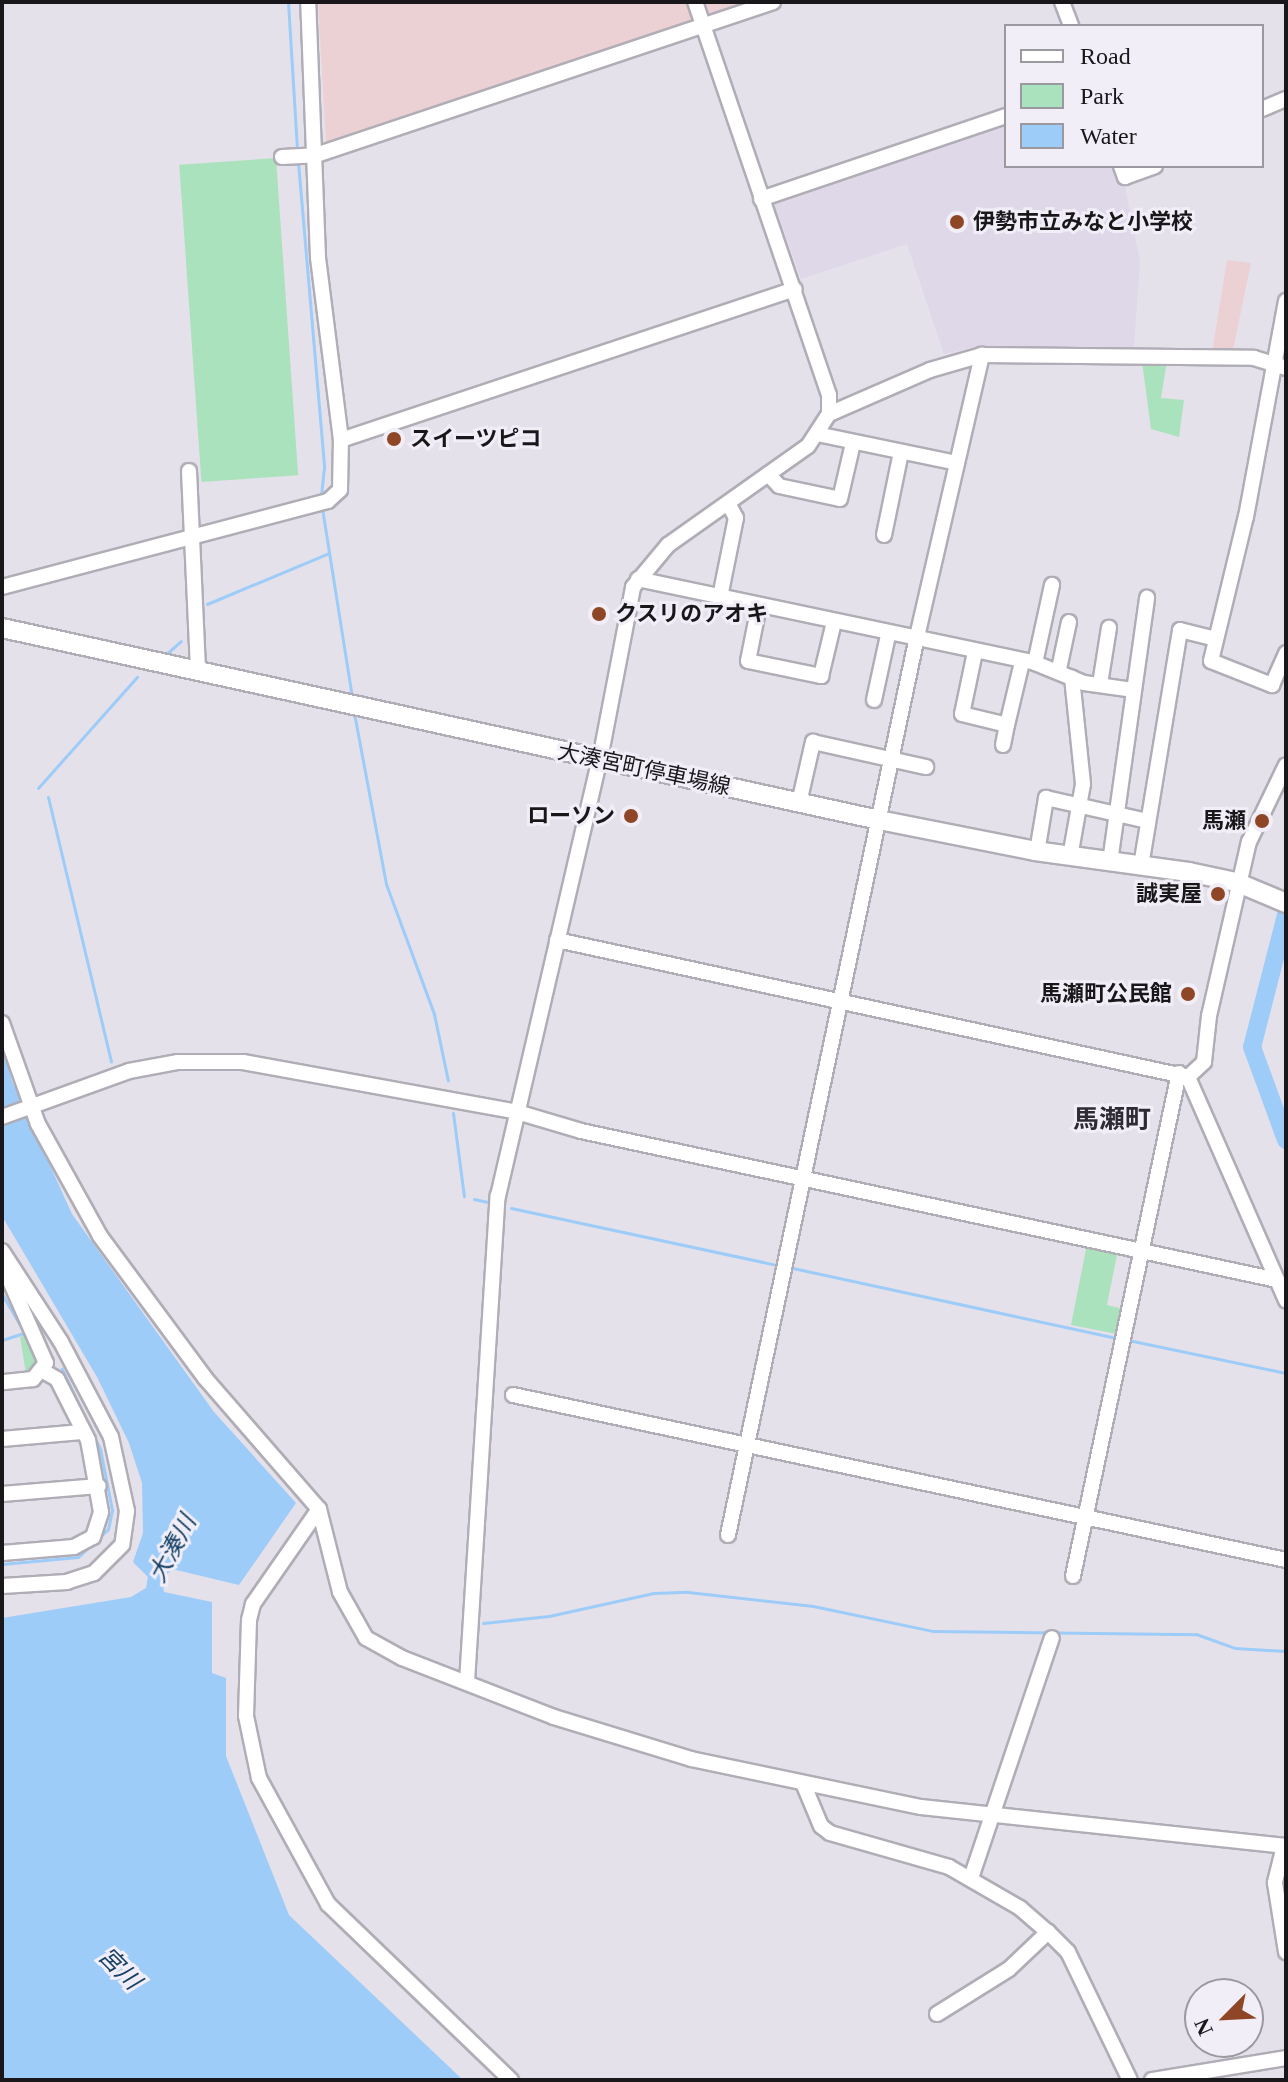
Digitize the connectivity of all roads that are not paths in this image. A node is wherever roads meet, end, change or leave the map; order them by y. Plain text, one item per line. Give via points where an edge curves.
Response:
1 (308, 2) edge
2 (695, 2) edge
3 (773, 2) edge
4 (1062, 2) edge
5 (1070, 24) edge
6 (703, 26) junction
7 (1286, 99) edge
8 (1264, 108) edge
9 (1004, 117) edge
10 (316, 155) junction
11 (282, 157) dead end
12 (1122, 168) edge
13 (1150, 168) edge
14 (761, 199) junction
15 (794, 289) junction
16 (1286, 301) edge
17 (982, 355) junction
18 (1280, 365) edge
19 (829, 414) junction
20 (817, 434) junction
21 (341, 440) junction
22 (853, 443) junction
23 (901, 452) junction
24 (957, 463) junction
25 (189, 471) dead end
26 (768, 474) junction
27 (728, 503) junction
28 (884, 535) dead end
29 (196, 536) junction
30 (638, 579) junction
31 (1052, 585) dead end
32 (2, 587) edge
33 (720, 597) junction
34 (1147, 598) dead end
35 (759, 606) junction
36 (834, 622) junction
37 (1069, 622) dead end
38 (2, 628) edge
39 (1109, 628) dead end
40 (888, 635) junction
41 (1215, 639) junction
42 (916, 641) junction
43 (975, 652) junction
44 (1286, 653) edge
45 (1028, 662) junction
46 (1059, 669) junction
47 (198, 671) junction
48 (1072, 678) junction
49 (1100, 684) junction
50 (1133, 690) junction
51 (874, 700) dead end
52 (1007, 725) junction
53 (1003, 745) dead end
54 (600, 759) junction
55 (891, 761) junction
56 (1286, 765) edge
57 (926, 767) dead end
58 (799, 803) junction
59 (1078, 808) junction
60 (1115, 817) junction
61 (879, 820) junction
62 (1147, 821) junction
63 (1037, 852) junction
64 (1070, 857) junction
65 (1110, 862) junction
66 (1141, 866) junction
67 (1236, 882) junction
68 (1282, 901) edge
69 (557, 940) junction
70 (840, 1000) junction
71 (2, 1023) edge
72 (1183, 1075) junction
73 (30, 1106) junction
74 (517, 1112) junction
75 (2, 1117) edge
76 (803, 1177) junction
77 (2, 1251) edge
78 (1142, 1251) junction
79 (2, 1263) edge
80 (1277, 1280) junction
81 (1286, 1300) edge
82 (43, 1371) junction
83 (2, 1382) edge
84 (513, 1395) dead end
85 (82, 1432) junction
86 (2, 1439) edge
87 (746, 1445) junction
88 (99, 1486) junction
89 (2, 1494) edge
90 (319, 1509) junction
91 (1085, 1518) junction
92 (728, 1535) dead end
93 (2, 1553) edge
94 (1286, 1560) edge
95 (1073, 1576) dead end
96 (2, 1586) edge
97 (1052, 1638) dead end
98 (467, 1682) junction
99 (803, 1783) junction
100 (989, 1817) junction
101 (1285, 1846) edge
102 (971, 1878) junction
103 (1048, 1932) junction
104 (1286, 1952) edge
105 (937, 2014) dead end
106 (1286, 2058) edge
107 (511, 2080) edge
108 (1130, 2080) edge
109 (1152, 2080) edge

1 - 10 street
2 - 6 street
3 - 6 street
4 - 5 street
6 - 10 street
6 - 14 street
7 - 8 street
9 - 14 street
10 - 11 street
10 - 21 street via 318,257
12 - 13 street via 1125,177
14 - 15 street
15 - 19 street via 829,395
15 - 21 street
16 - 18 street
17 - 18 street via 1224,357
17 - 19 street via 930,370
17 - 24 street
18 - 41 street
19 - 20 street
20 - 22 street
20 - 26 street
21 - 29 street via 340,490 321,503
22 - 23 street
22 - 26 street via 840,499 779,486
23 - 24 street
23 - 28 street
24 - 42 street
25 - 29 street
26 - 27 street
27 - 30 street via 668,545
27 - 33 street via 736,518
29 - 32 street
29 - 47 street
30 - 33 street
30 - 54 street
31 - 45 street
33 - 35 street
34 - 50 street
35 - 36 street
35 - 36 street via 748,661 821,676
36 - 40 street
37 - 46 street
38 - 47 main road, 大湊宮町停車場線
39 - 49 street
40 - 42 street
40 - 51 street
41 - 44 street via 1211,661 1272,685
41 - 62 street via 1180,630
42 - 43 street
42 - 55 street
43 - 45 street
43 - 52 street via 962,714
45 - 46 street
45 - 52 street
46 - 48 street
47 - 54 main road, 大湊宮町停車場線
48 - 49 street
48 - 59 street via 1083,784
49 - 50 street
50 - 60 street
52 - 53 street
54 - 58 main road, 大湊宮町停車場線
54 - 69 street
55 - 57 street
55 - 58 street via 813,742
55 - 61 street
56 - 67 street
58 - 61 main road, 大湊宮町停車場線
59 - 60 street
59 - 63 street via 1046,798
59 - 64 street
60 - 62 street
60 - 65 street
61 - 63 main road, 大湊宮町停車場線
61 - 70 street
62 - 66 street
63 - 64 main road, 大湊宮町停車場線
64 - 65 main road, 大湊宮町停車場線
65 - 66 main road, 大湊宮町停車場線
66 - 67 main road, 大湊宮町停車場線
67 - 68 main road, 大湊宮町停車場線
67 - 72 street via 1204,1062
69 - 70 street
69 - 74 street
70 - 72 street
70 - 76 street
71 - 73 street
72 - 78 street
72 - 80 street
73 - 74 street via 129,1071 201,1061 288,1068
73 - 75 street
73 - 90 street via 63,1177 137,1289 205,1378
74 - 76 street via 581,1131
74 - 98 street via 493,1229 492,1335
76 - 78 street
76 - 87 street
77 - 96 street via 61,1342 111,1437 127,1511 122,1545 94,1573 67,1582
78 - 80 street
78 - 91 street
79 - 82 street via 46,1354
80 - 81 street
82 - 83 street via 27,1380
82 - 85 street via 57,1379
84 - 87 street
85 - 86 street
85 - 88 street
87 - 91 street
87 - 92 street
88 - 89 street
88 - 93 street via 101,1512 87,1541 74,1547
90 - 98 street via 340,1592 366,1638
90 - 107 street via 253,1604 246,1716 252,1759 328,1904
91 - 94 street
91 - 95 street
97 - 100 street
98 - 99 street via 554,1717 649,1746
99 - 100 street
99 - 102 street via 821,1826 830,1833 931,1860
100 - 101 street
100 - 102 street
101 - 104 street via 1275,1883
102 - 103 street
103 - 105 street via 1009,1969
103 - 108 street via 1068,1952
106 - 109 street

